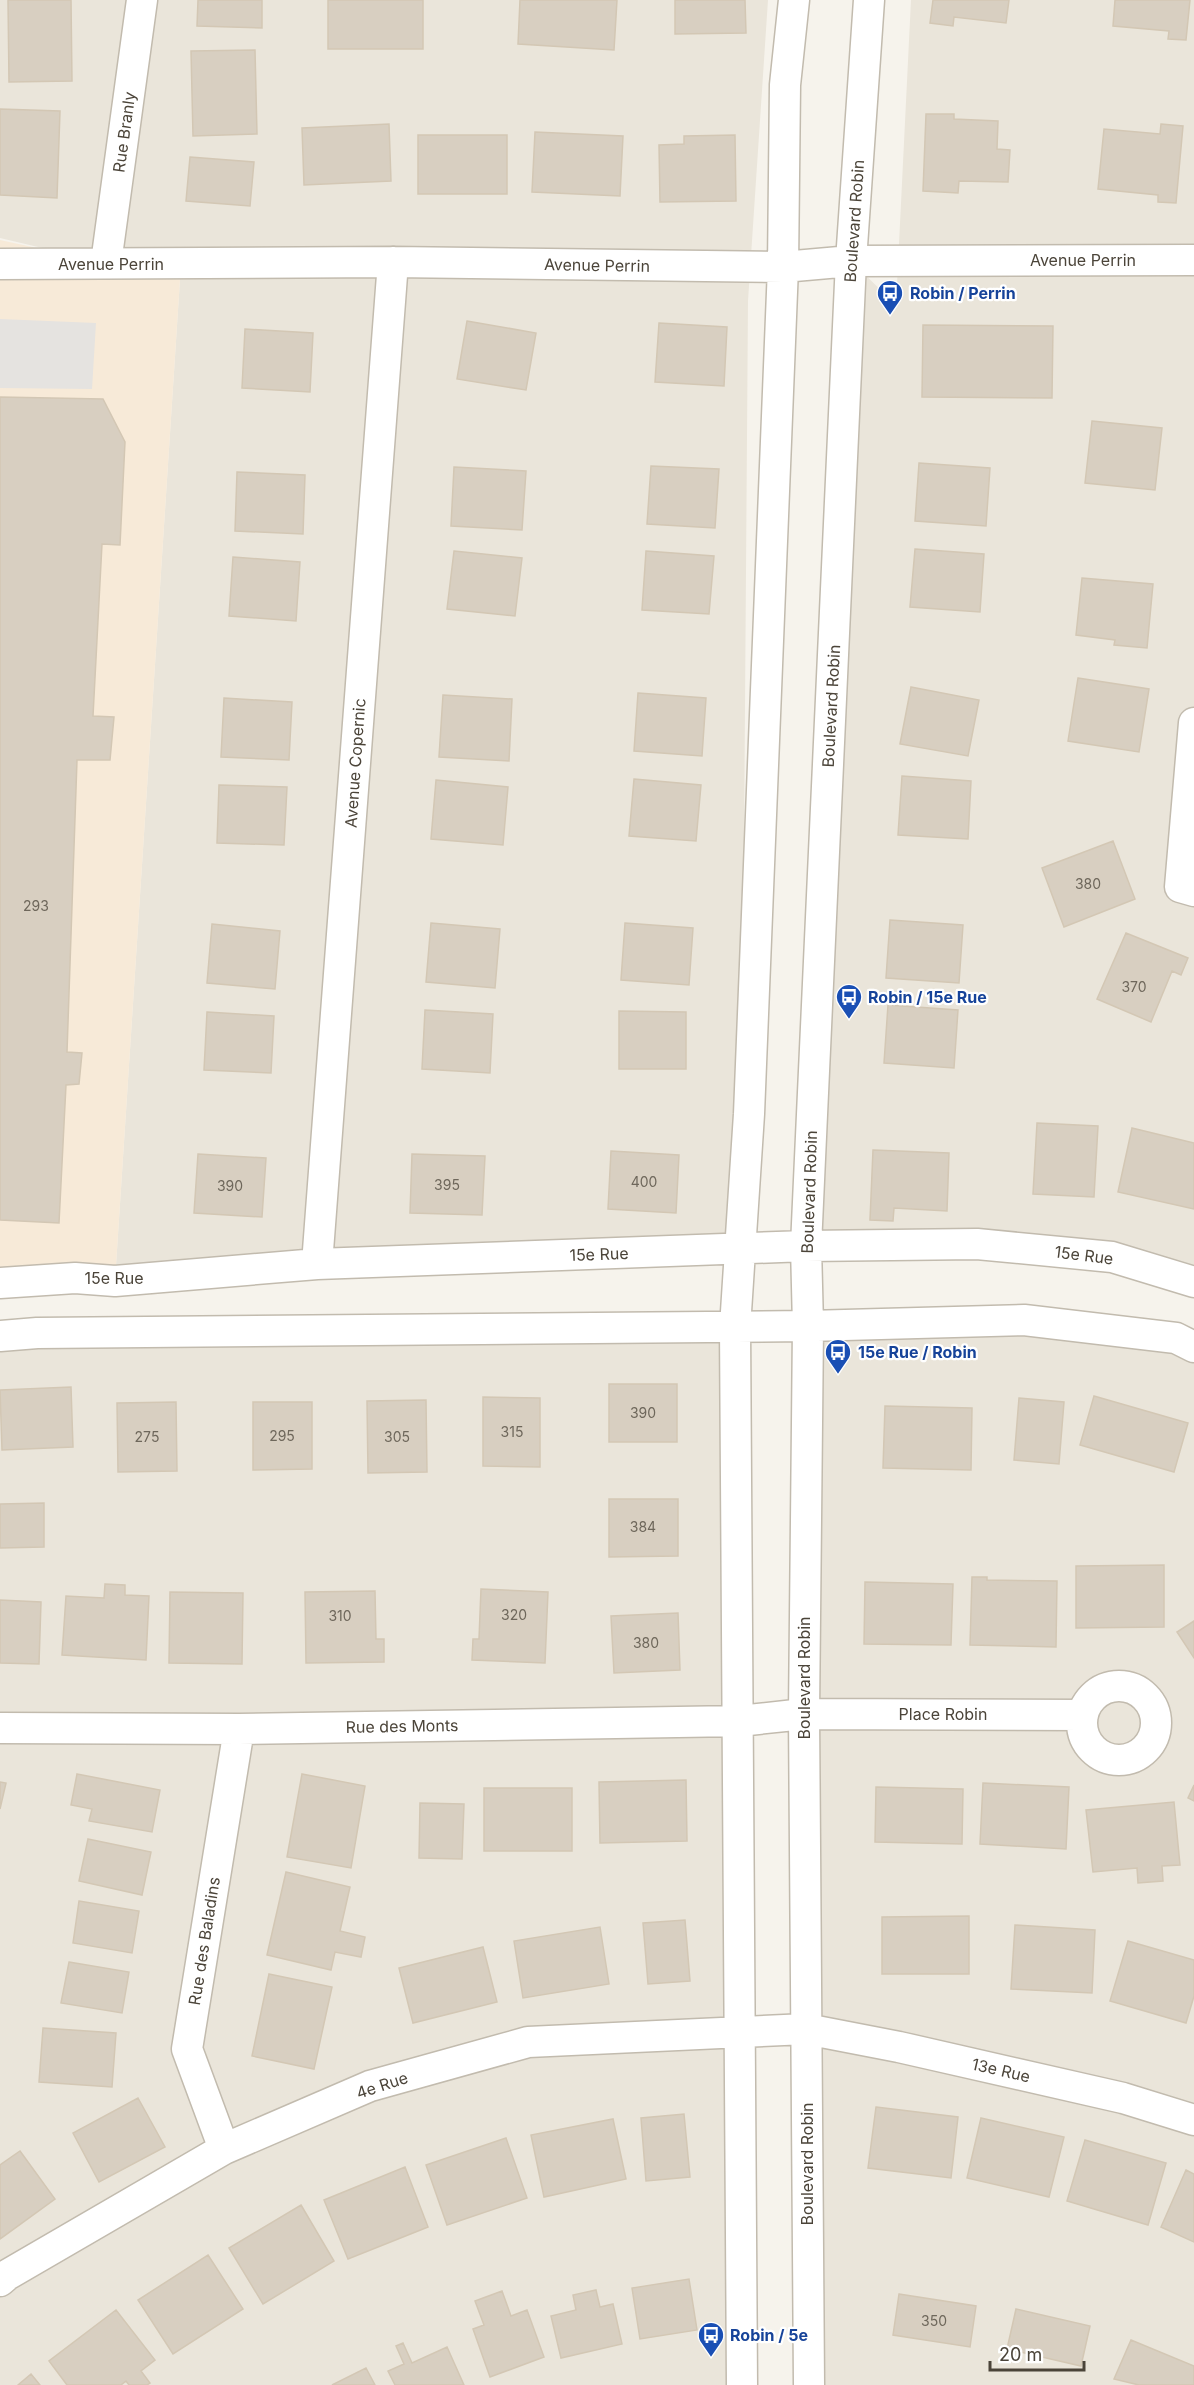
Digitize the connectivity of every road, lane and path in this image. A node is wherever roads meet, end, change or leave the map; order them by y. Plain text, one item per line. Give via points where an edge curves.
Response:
1 (142, 0) edge
2 (794, 0) edge
3 (869, 0) edge
4 (1194, 260) edge
5 (851, 261) junction
6 (393, 262) junction
7 (106, 263) junction
8 (0, 264) edge
9 (783, 267) junction
10 (1194, 723) edge
11 (1187, 889) edge
12 (806, 1246) junction
13 (741, 1249) junction
14 (317, 1264) junction
15 (1194, 1282) edge
16 (0, 1283) edge
17 (808, 1326) junction
18 (735, 1327) junction
19 (0, 1336) edge
20 (1194, 1347) edge
21 (804, 1714) junction
22 (1083, 1714) dead end
23 (739, 1721) junction
24 (0, 1728) edge
25 (239, 1728) junction
26 (806, 2029) junction
27 (741, 2031) junction
28 (1194, 2120) edge
29 (224, 2149) junction
30 (0, 2281) edge
31 (742, 2385) edge
32 (808, 2385) edge

1 - 7 street, Rue Branly
2 - 9 street via 786,85
3 - 5 street, Boulevard Robin
4 - 5 street, Avenue Perrin
5 - 9 street, Avenue Perrin
5 - 12 street, Boulevard Robin
6 - 7 street, Avenue Perrin
6 - 9 street, Avenue Perrin
6 - 14 street, Avenue Copernic
7 - 8 street, Avenue Perrin
9 - 13 street
10 - 11 street
12 - 13 street, 15e Rue
12 - 15 street, 15e Rue via 977,1244 1112,1257
12 - 17 street, Boulevard Robin
13 - 14 street, 15e Rue
13 - 18 street
14 - 16 street, 15e Rue via 115,1281 75,1278
17 - 18 street
17 - 20 street via 1024,1320 1176,1338
17 - 21 street, Boulevard Robin
18 - 19 street
18 - 23 street
21 - 22 street, Place Robin
21 - 23 street, Rue des Monts
21 - 26 street, Boulevard Robin
23 - 25 street, Rue des Monts
23 - 27 street
24 - 25 street, Rue des Monts
25 - 29 street, Rue des Baladins via 187,2049
26 - 27 street, 4e Rue
26 - 28 street, 13e Rue via 1123,2098
26 - 32 street, Boulevard Robin
27 - 29 street, 4e Rue via 528,2042 370,2086
27 - 31 street
29 - 30 street, 4e Rue

